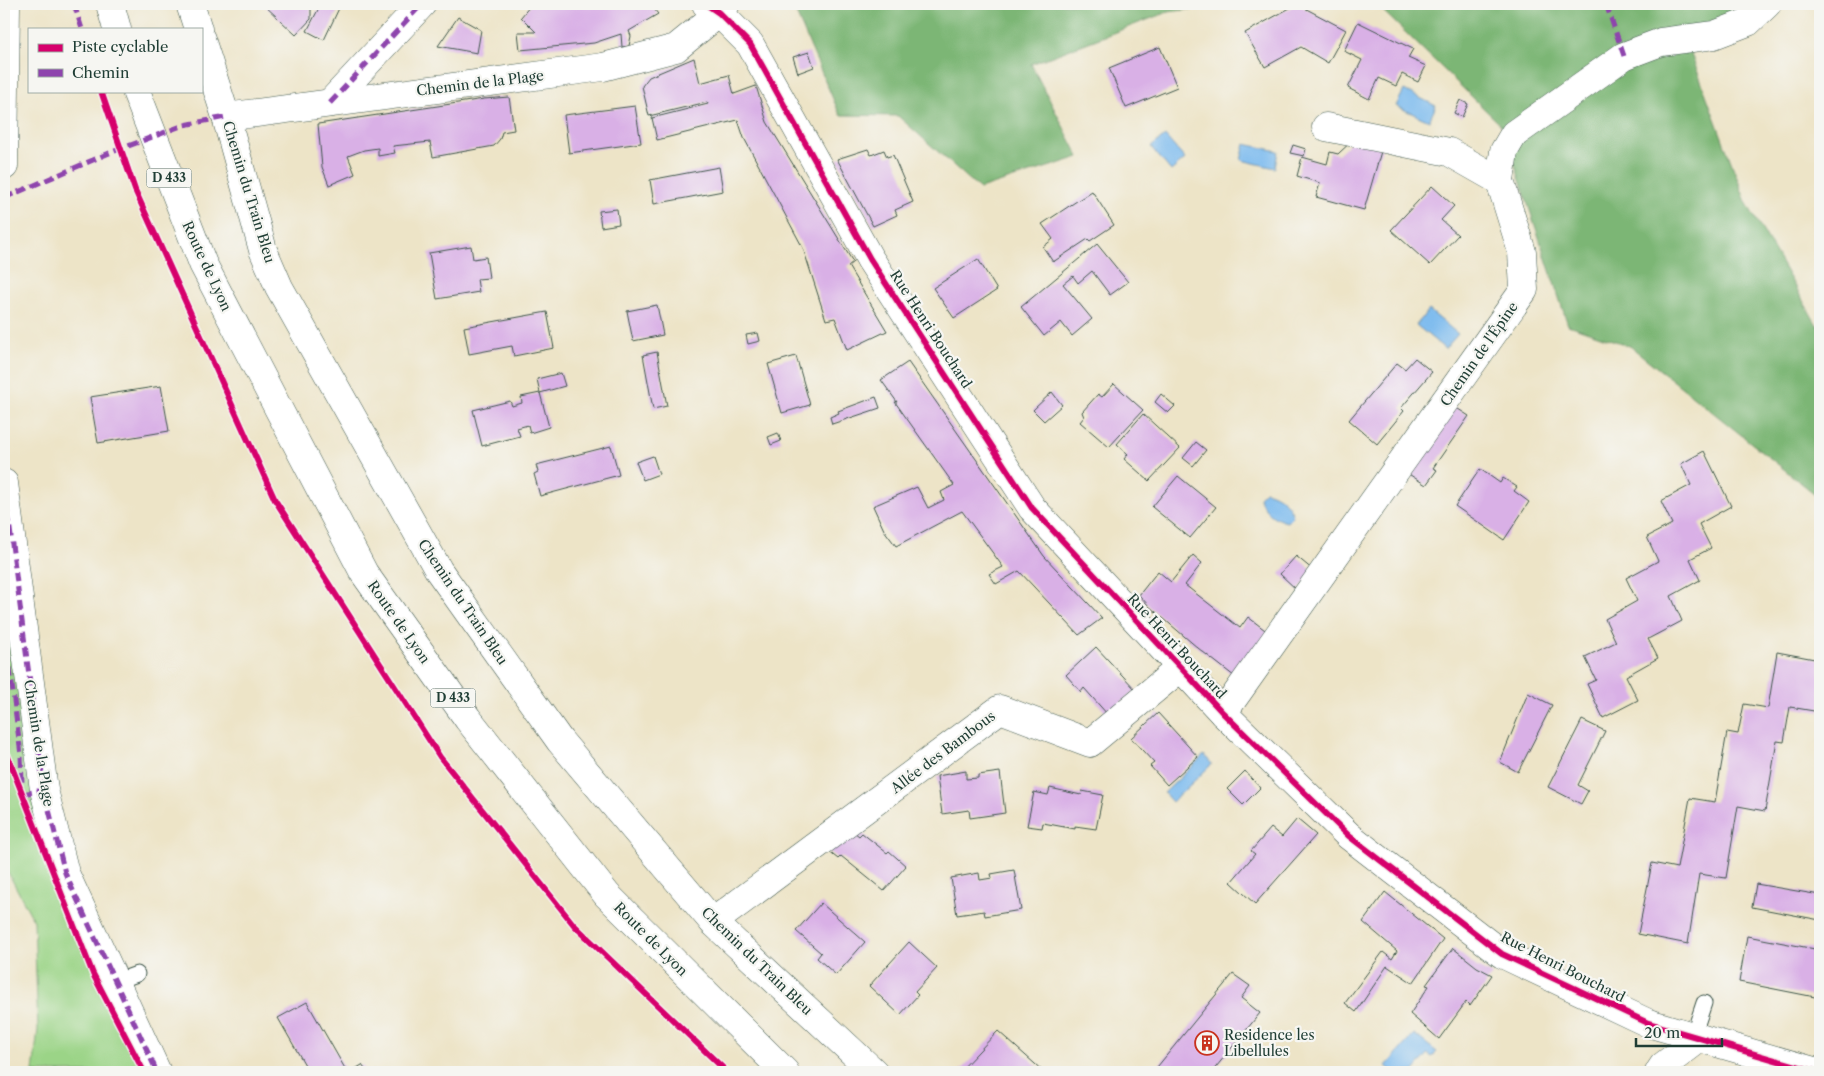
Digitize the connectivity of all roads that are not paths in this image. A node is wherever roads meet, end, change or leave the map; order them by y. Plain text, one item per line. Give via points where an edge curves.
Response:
1 (6, 4) edge
2 (110, 4) edge
3 (190, 4) edge
4 (422, 4) edge
5 (1767, 4) edge
6 (717, 7) edge
7 (117, 28) edge
8 (198, 28) edge
9 (202, 41) edge
10 (136, 92) edge
11 (330, 103) junction
12 (226, 117) junction
13 (1326, 127) dead end
14 (4, 166) edge
15 (1500, 181) junction
16 (4, 482) edge
17 (1180, 668) junction
18 (1223, 713) junction
19 (713, 922) junction
20 (1704, 1003) dead end
21 (1696, 1037) junction
22 (156, 1072) edge
23 (785, 1072) edge
24 (874, 1072) edge
25 (1659, 1072) edge
26 (1817, 1072) edge

1 - 14 street
2 - 7 street
3 - 8 street
4 - 11 street
5 - 15 street, Chemin de l'Épine via 1748,22 1714,35 1661,42 1624,56 1596,74 1514,134 1504,151
6 - 11 street, Chemin de la Plage via 676,48 603,67
6 - 17 street, Rue Henri Bouchard via 750,44 870,260 1032,508
9 - 12 street, Chemin du Train Bleu
10 - 23 street, Route de Lyon / D 433 via 203,264 364,573 468,719 607,895
11 - 12 street, Chemin de la Plage
12 - 19 street, Chemin du Train Bleu via 263,250 279,287 439,571 560,741
13 - 15 street via 1449,152
15 - 18 street, Chemin de l'Épine via 1522,252 1524,290
16 - 22 street, Chemin de la Plage via 44,790 65,872 126,978
17 - 18 street, Rue Henri Bouchard
17 - 19 street, Allée des Bambous via 1090,743 1000,709
18 - 21 street, Rue Henri Bouchard via 1349,836 1502,954 1648,1024
19 - 24 street, Chemin du Train Bleu
20 - 21 lane
21 - 25 street
21 - 26 street, Rue Henri Bouchard

